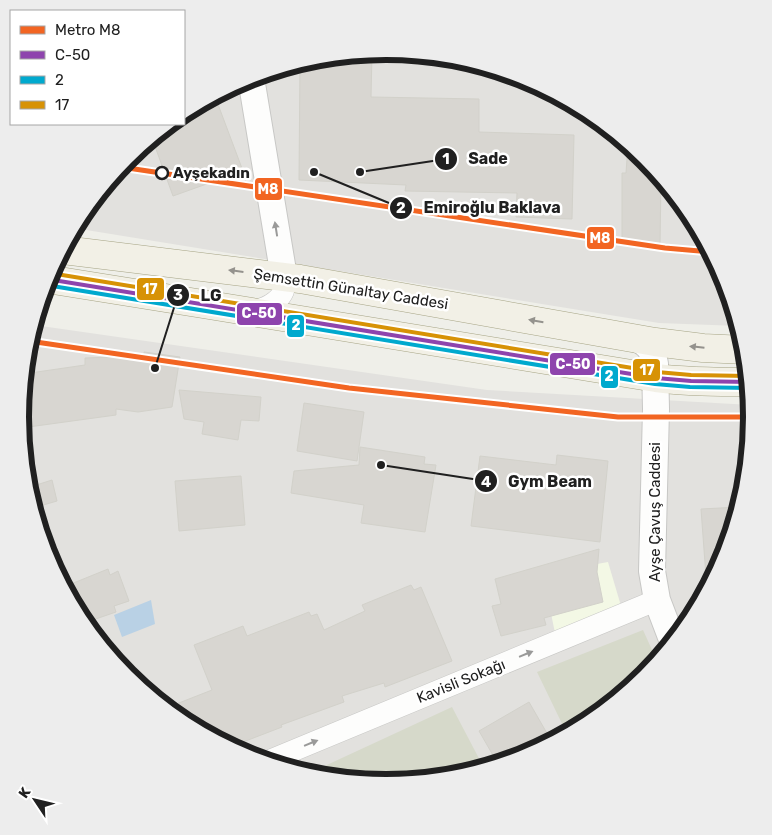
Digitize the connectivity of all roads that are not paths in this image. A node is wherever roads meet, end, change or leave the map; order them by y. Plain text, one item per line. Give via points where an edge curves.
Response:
1 (252, 86) edge
2 (70, 251) edge
3 (284, 277) junction
4 (56, 281) edge
5 (246, 311) junction
6 (637, 339) junction
7 (736, 350) edge
8 (656, 378) junction
9 (741, 382) edge
10 (657, 600) junction
11 (670, 634) edge
12 (276, 758) edge

3 -> 1 street
3 -> 2 main road, Şemsettin Günaltay Caddesi
3 - 5 street via 284,289 275,301 264,308
6 -> 3 main road, Şemsettin Günaltay Caddesi
4 - 5 main road
5 - 8 main road
7 -> 6 main road, Şemsettin Günaltay Caddesi
6 - 8 street via 649,347
8 - 9 main road
8 - 10 street, Ayşe Çavuş Caddesi via 652,572
10 - 11 street, Ayşe Çavuş Caddesi
12 -> 10 street, Kavisli Sokağı

